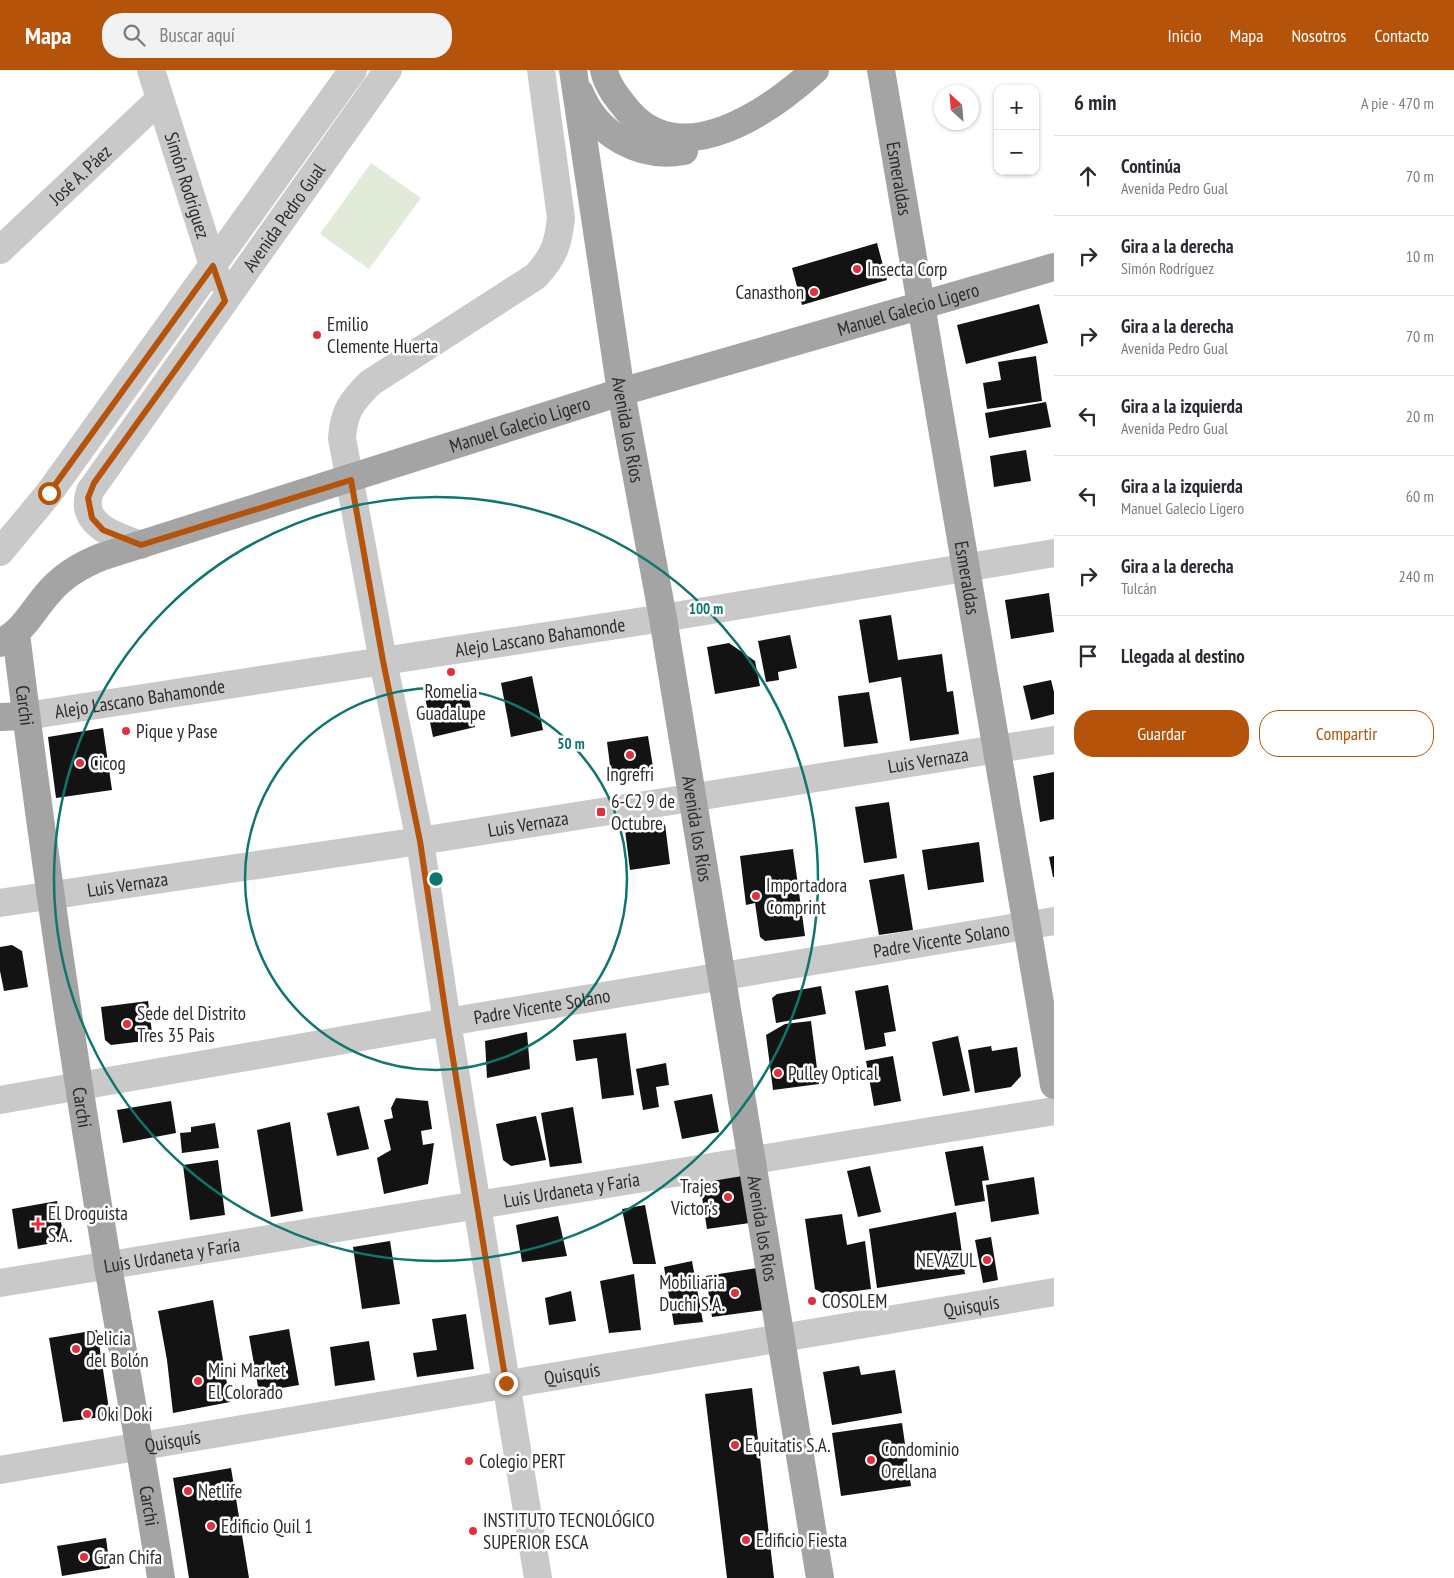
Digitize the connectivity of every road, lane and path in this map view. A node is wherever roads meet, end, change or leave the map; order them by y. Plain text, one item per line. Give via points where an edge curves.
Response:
1 (151, 70) edge
2 (388, 70) edge
3 (541, 70) edge
4 (604, 70) edge
5 (815, 70) edge
6 (881, 70) edge
7 (349, 72) edge
8 (574, 74) edge
9 (160, 99) junction
10 (745, 122) junction
11 (0, 250) edge
12 (213, 266) junction
13 (1054, 267) edge
14 (225, 301) junction
15 (922, 306) junction
16 (621, 392) junction
17 (351, 480) junction
18 (141, 545) junction
19 (0, 552) edge
20 (1054, 553) edge
21 (965, 567) junction
22 (663, 618) junction
23 (8, 639) edge
24 (383, 661) junction
25 (13, 716) edge
26 (1054, 740) edge
27 (996, 749) junction
28 (691, 798) junction
29 (420, 841) junction
30 (50, 896) junction
31 (0, 903) edge
32 (1054, 922) edge
33 (1027, 926) junction
34 (721, 976) junction
35 (447, 1022) junction
36 (1054, 1084) edge
37 (80, 1085) junction
38 (0, 1100) edge
39 (1054, 1111) edge
40 (751, 1160) junction
41 (476, 1205) junction
42 (108, 1265) junction
43 (0, 1283) edge
44 (1054, 1292) edge
45 (780, 1337) junction
46 (506, 1383) junction
47 (141, 1447) junction
48 (0, 1470) edge
49 (161, 1578) edge
50 (538, 1578) edge
51 (820, 1578) edge

1 - 9 street, Simón Rodríguez
2 - 14 street, Avenida Pedro Gual
3 - 17 street via 561,218 559,239 551,258 536,276 370,383 354,399 344,416 342,438
4 - 10 main road via 615,95 645,128 658,135 689,138
5 - 10 main road
6 - 15 main road, Esmeraldas
7 - 12 street, Avenida Pedro Gual
8 - 10 main road via 592,116 605,130 637,148 669,154 686,151 717,139
8 - 16 main road, Avenida los Ríos
9 - 11 street, José A. Páez
9 - 12 street, Simón Rodríguez
12 - 14 street, Simón Rodríguez
12 - 19 street, Avenida Pedro Gual via 49,493
13 - 15 main road, Manuel Galecio Ligero
14 - 18 street, Avenida Pedro Gual via 94,483 88,498 89,512 97,525
15 - 16 main road, Manuel Galecio Ligero
15 - 21 main road, Esmeraldas
16 - 17 main road, Manuel Galecio Ligero
16 - 22 main road, Avenida los Ríos
17 - 18 main road, Manuel Galecio Ligero
17 - 24 street
18 - 23 main road, Manuel Galecio Ligero via 87,563 66,575
20 - 21 street, Alejo Lascano Bahamonde
21 - 22 street, Alejo Lascano Bahamonde
21 - 27 main road, Esmeraldas
22 - 24 street, Alejo Lascano Bahamonde
22 - 28 main road, Avenida los Ríos
23 - 25 main road, Carchi
24 - 25 street, Alejo Lascano Bahamonde
24 - 29 street
25 - 30 main road, Carchi
26 - 27 street, Luis Vernaza
27 - 28 street, Luis Vernaza
27 - 33 main road, Esmeraldas
28 - 29 street, Luis Vernaza
28 - 34 main road, Avenida los Ríos
29 - 30 street, Luis Vernaza
29 - 35 street
30 - 31 street, Luis Vernaza
30 - 37 main road, Carchi
32 - 33 street, Padre Vicente Solano
33 - 34 street, Padre Vicente Solano
33 - 36 main road, Esmeraldas
34 - 35 street, Padre Vicente Solano
34 - 40 main road, Avenida los Ríos
35 - 37 street, Padre Vicente Solano
35 - 41 street
37 - 38 street, Padre Vicente Solano
37 - 42 main road, Carchi
39 - 40 street, Luis Urdaneta y Faría
40 - 41 street, Luis Urdaneta y Faría
40 - 45 main road, Avenida los Ríos
41 - 42 street, Luis Urdaneta y Faría
41 - 46 street
42 - 43 street, Luis Urdaneta y Faría
42 - 47 main road, Carchi
44 - 45 street, Quisquís
45 - 46 street, Quisquís
45 - 51 main road, Avenida los Ríos
46 - 47 street, Quisquís
46 - 50 street
47 - 48 street, Quisquís
47 - 49 main road, Carchi

